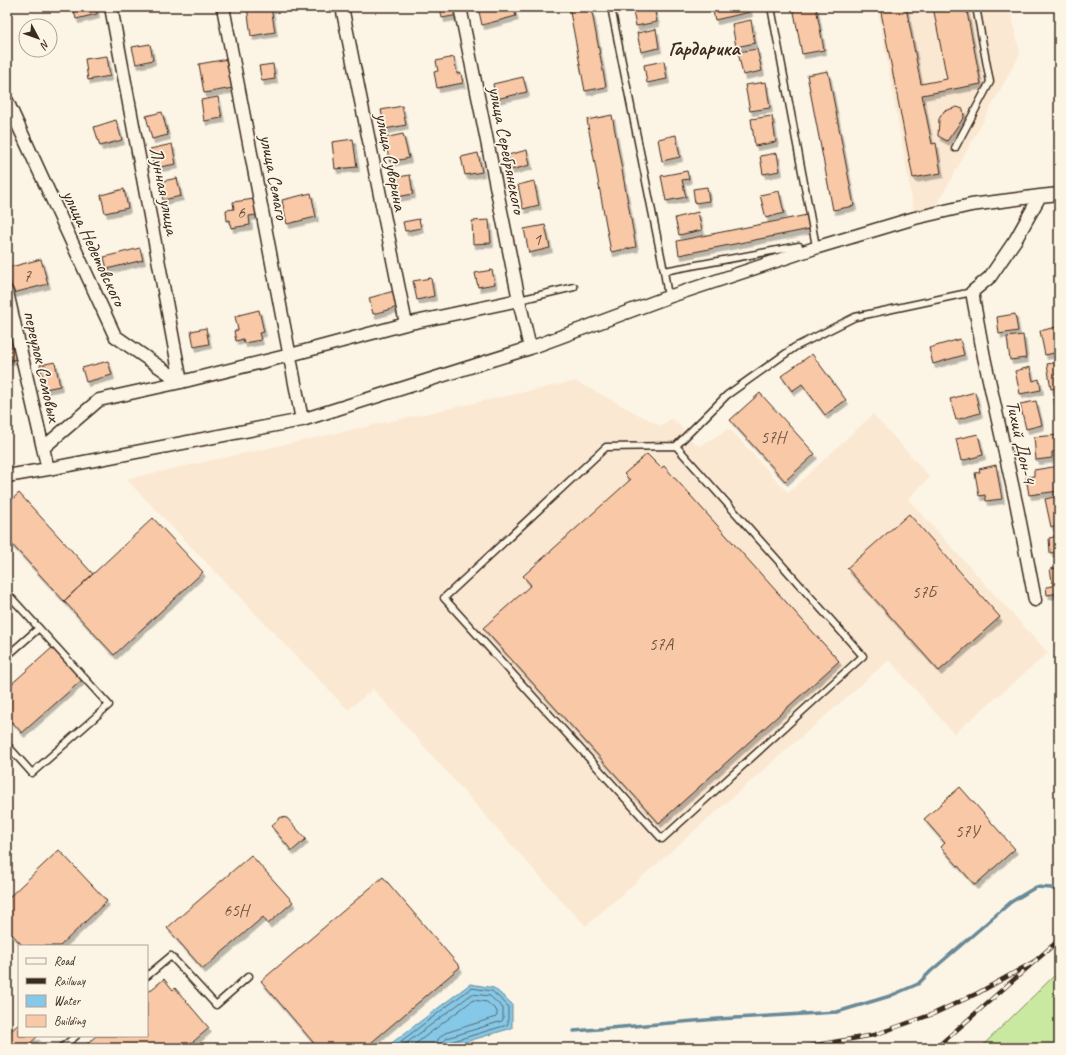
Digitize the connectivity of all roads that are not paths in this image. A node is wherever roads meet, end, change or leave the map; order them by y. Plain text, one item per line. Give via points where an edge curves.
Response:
1 (111, 7) edge
2 (223, 7) edge
3 (342, 7) edge
4 (460, 7) edge
5 (611, 7) edge
6 (771, 7) edge
7 (976, 7) edge
8 (7, 101) edge
9 (955, 148) dead end
10 (1059, 194) edge
11 (1040, 196) junction
12 (799, 246) dead end
13 (818, 247) junction
14 (664, 271) junction
15 (574, 287) dead end
16 (7, 292) edge
17 (972, 292) junction
18 (668, 297) junction
19 (518, 300) junction
20 (406, 324) junction
21 (530, 348) junction
22 (290, 355) junction
23 (181, 382) junction
24 (302, 420) junction
25 (676, 446) junction
26 (43, 448) junction
27 (48, 469) junction
28 (7, 476) edge
29 (7, 594) edge
30 (1035, 600) dead end
31 (39, 628) junction
32 (7, 656) edge
33 (7, 745) edge
34 (148, 975) edge
35 (249, 976) dead end
36 (75, 1037) edge
37 (61, 1048) edge

1 - 23 street, Лунная улица
2 - 22 street, улица Семаго
3 - 20 street, улица Суворина
4 - 19 street, улица Серебрянского
5 - 14 lane
6 - 13 lane
7 - 9 lane via 990,82
8 - 23 street, улица Недетовского via 115,336
10 - 11 street
11 - 13 street via 915,214
11 - 17 street via 1016,239 990,277
12 - 14 lane
13 - 18 street
14 - 18 lane
15 - 19 lane
16 - 26 street, переулок Сомовых
17 - 25 lane via 855,317 794,347 727,395
17 - 30 street, Тихий Дон-4
18 - 21 street
19 - 20 street
19 - 21 street, улица Серебрянского
20 - 22 street
21 - 24 street
22 - 23 street
22 - 24 street, улица Семаго
23 - 26 street via 99,400
24 - 27 street
25 - 25 lane via 863,656 662,839 444,598 606,447
26 - 27 street, переулок Сомовых
27 - 28 street
29 - 31 lane
31 - 32 lane
31 - 33 lane via 110,705 32,773
34 - 35 lane via 171,956 216,1005
36 - 37 lane

